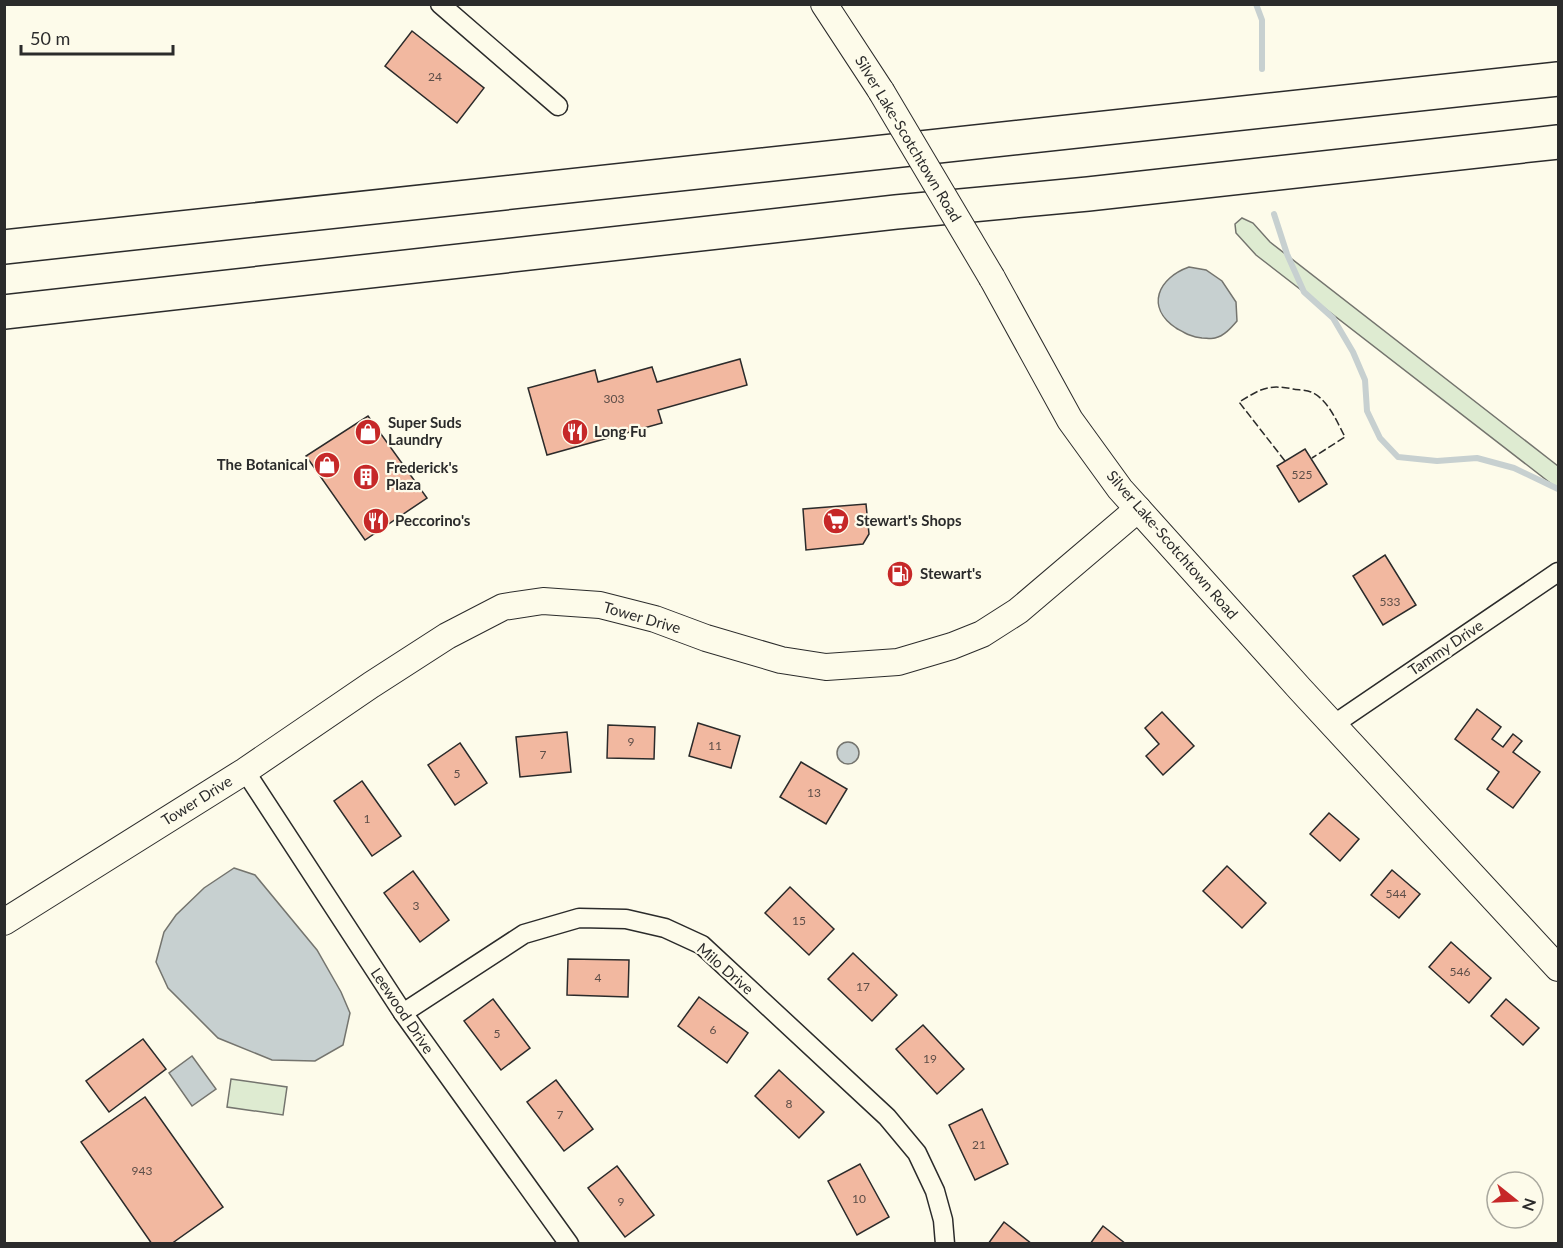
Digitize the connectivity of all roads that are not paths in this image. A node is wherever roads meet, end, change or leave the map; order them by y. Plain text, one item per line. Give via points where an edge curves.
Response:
1 (440, 4) edge
2 (824, 4) edge
3 (1558, 79) edge
4 (558, 106) dead end
5 (1558, 142) edge
6 (4, 247) edge
7 (4, 312) edge
8 (1138, 509) junction
9 (1558, 572) edge
10 (1333, 725) junction
11 (245, 771) junction
12 (4, 922) edge
13 (1558, 968) edge
14 (403, 1013) junction
15 (569, 1244) edge
16 (945, 1244) edge

1 - 4 street
2 - 8 street, Silver Lake-Scotchtown Road, bridge via 881,91 992,278 1070,420
3 - 6 highway
5 - 7 highway
8 - 10 street, Silver Lake-Scotchtown Road
8 - 11 street, Tower Drive via 1018,611 982,634 898,662 826,667 781,660 600,605 543,601 503,608 447,636
9 - 10 street, Tammy Drive
10 - 13 street, Silver Lake-Scotchtown Road
11 - 12 street, Tower Drive
11 - 14 street, Leewood Drive
14 - 15 street, Leewood Drive
14 - 16 street, Milo Drive via 524,934 579,918 626,919 665,928 702,945 887,1118 917,1153 935,1191

